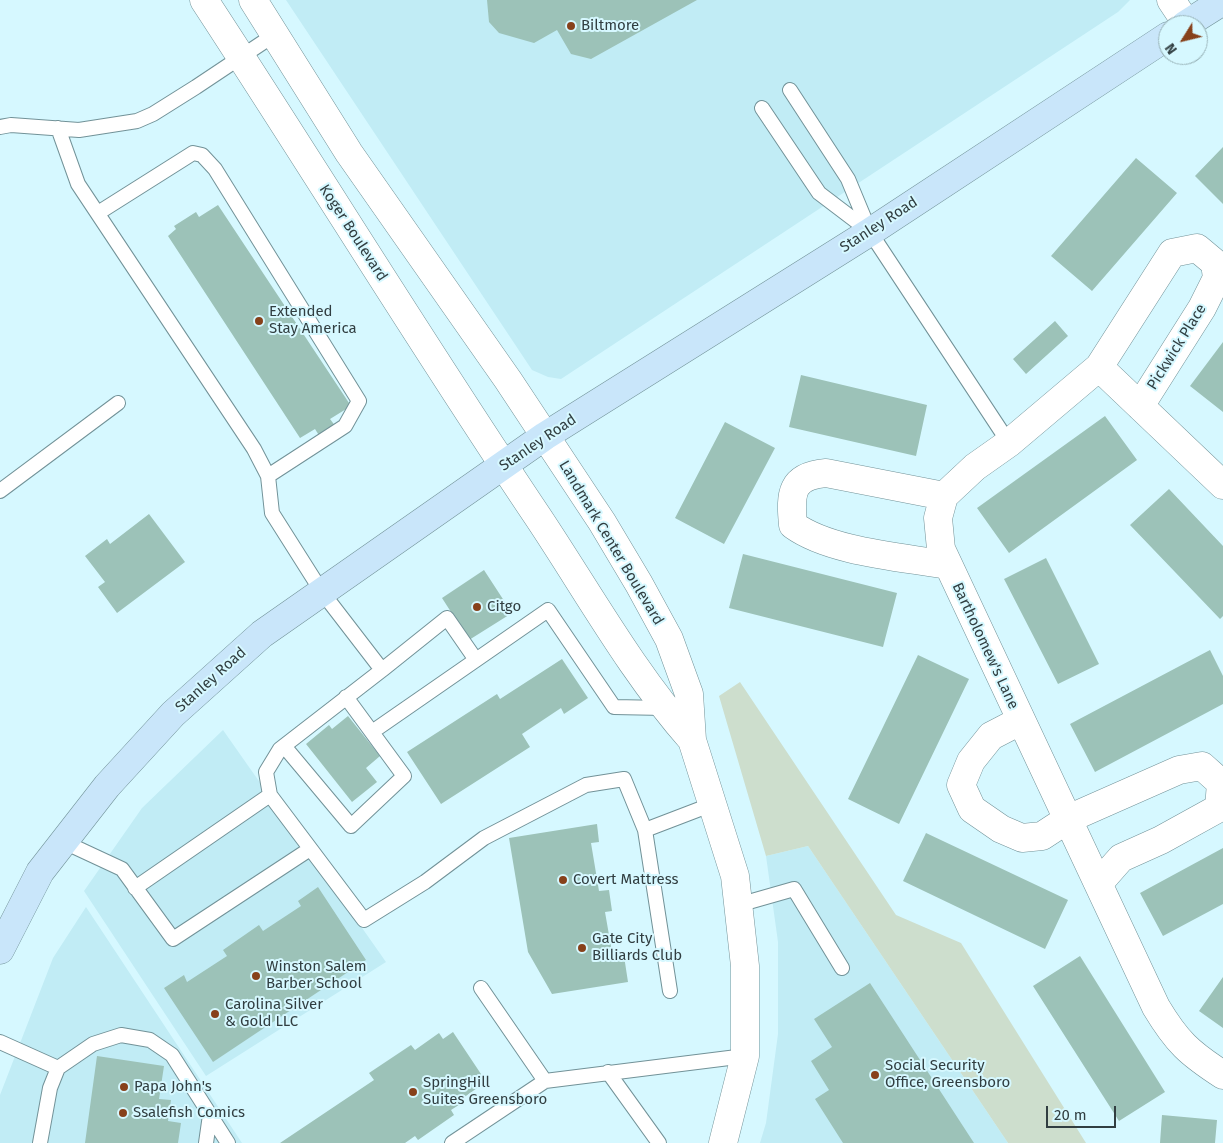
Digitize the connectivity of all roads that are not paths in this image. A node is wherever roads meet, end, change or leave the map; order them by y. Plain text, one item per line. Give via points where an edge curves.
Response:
1 (204, 0) edge
2 (253, 0) edge
3 (1171, 0) edge
4 (1223, 1) edge
5 (1176, 15) edge
6 (1201, 15) edge
7 (274, 35) junction
8 (1158, 42) edge
9 (242, 58) junction
10 (790, 90) dead end
11 (762, 108) dead end
12 (0, 127) edge
13 (58, 128) junction
14 (98, 213) junction
15 (870, 232) junction
16 (1099, 367) junction
17 (118, 403) dead end
18 (1140, 406) junction
19 (545, 436) junction
20 (1009, 443) junction
21 (503, 466) junction
22 (268, 476) junction
23 (1223, 485) edge
24 (0, 491) edge
25 (944, 496) junction
26 (947, 565) junction
27 (322, 592) junction
28 (476, 660) junction
29 (382, 670) junction
30 (346, 697) junction
31 (664, 708) junction
32 (1020, 721) junction
33 (372, 732) junction
34 (692, 740) junction
35 (284, 746) junction
36 (270, 794) junction
37 (713, 804) junction
38 (1068, 819) junction
39 (645, 830) junction
40 (64, 842) junction
41 (310, 849) junction
42 (1100, 883) junction
43 (135, 888) junction
44 (738, 905) junction
45 (0, 950) edge
46 (842, 968) dead end
47 (481, 988) dead end
48 (670, 991) dead end
49 (0, 1042) edge
50 (745, 1056) junction
51 (58, 1068) junction
52 (608, 1072) junction
53 (1223, 1075) edge
54 (545, 1081) junction
55 (210, 1115) junction
56 (40, 1143) edge
57 (206, 1143) edge
58 (228, 1143) edge
59 (452, 1143) edge
60 (659, 1143) edge
61 (723, 1143) edge

1 - 9 street, Koger Boulevard
2 - 7 street
3 - 5 street
4 - 6 street, Stanley Road
7 - 9 lane
7 - 19 street via 349,153
8 - 15 street, Stanley Road
9 - 13 lane via 137,121 79,130
9 - 21 street, Koger Boulevard
10 - 15 lane via 848,179
11 - 15 lane via 819,193
12 - 13 lane
13 - 14 lane via 78,184
14 - 22 lane via 254,449
14 - 22 lane via 193,153 202,155 215,169 359,401 345,426
15 - 19 street, Stanley Road
15 - 20 lane
16 - 18 street, Pickwick Place
16 - 18 street, Pickwick Place via 1172,253 1197,248 1214,263 1217,278 1202,308
16 - 20 street, Pickwick Place
17 - 24 lane
18 - 23 street, Pickwick Place
19 - 21 street, Stanley Road
19 - 34 street, Landmark Center Boulevard via 607,530 669,639 689,694
20 - 25 street via 975,467
21 - 27 street, Stanley Road
21 - 31 street, Landmark Center Boulevard
22 - 27 lane via 272,513
25 - 26 street, Bartholomew's Lane via 938,518 941,549
25 - 26 street via 826,473 807,475 795,488 792,509 793,525 807,535 864,551
26 - 32 street, Bartholomew's Lane
27 - 29 lane
27 - 40 street, Stanley Road via 262,634 173,714 107,786
28 - 29 lane via 447,618
28 - 31 lane via 548,610 614,707
28 - 33 lane
29 - 30 lane
30 - 33 lane
30 - 35 lane
31 - 34 street, Landmark Center Boulevard
32 - 38 street, Bartholomew's Lane
32 - 38 street via 991,736 971,762 962,785 972,808 1000,829 1022,838 1042,836
33 - 35 lane via 404,776 351,826
34 - 37 street, Landmark Center Boulevard
35 - 36 lane via 266,772
36 - 41 lane
36 - 43 lane
37 - 39 lane
37 - 44 street, Landmark Center Boulevard via 734,876
38 - 42 street, Bartholomew's Lane
38 - 42 street via 1179,770 1202,766 1221,783 1219,808 1162,840 1121,858
39 - 41 lane via 624,780 586,785 484,838 364,920
39 - 48 lane
40 - 43 lane via 122,869
40 - 45 street, Stanley Road via 40,872
41 - 43 lane via 173,940
42 - 53 street, Bartholomew's Lane via 1156,1007 1174,1037 1192,1055
44 - 46 lane via 794,889
44 - 50 street, Landmark Center Boulevard via 745,966
47 - 54 lane
49 - 51 lane
50 - 52 lane
50 - 61 street, Landmark Center Boulevard
51 - 55 lane via 93,1044 120,1035 150,1040 172,1055
51 - 56 lane via 50,1088
52 - 54 lane
52 - 60 lane
54 - 59 lane
55 - 57 lane
55 - 58 lane

